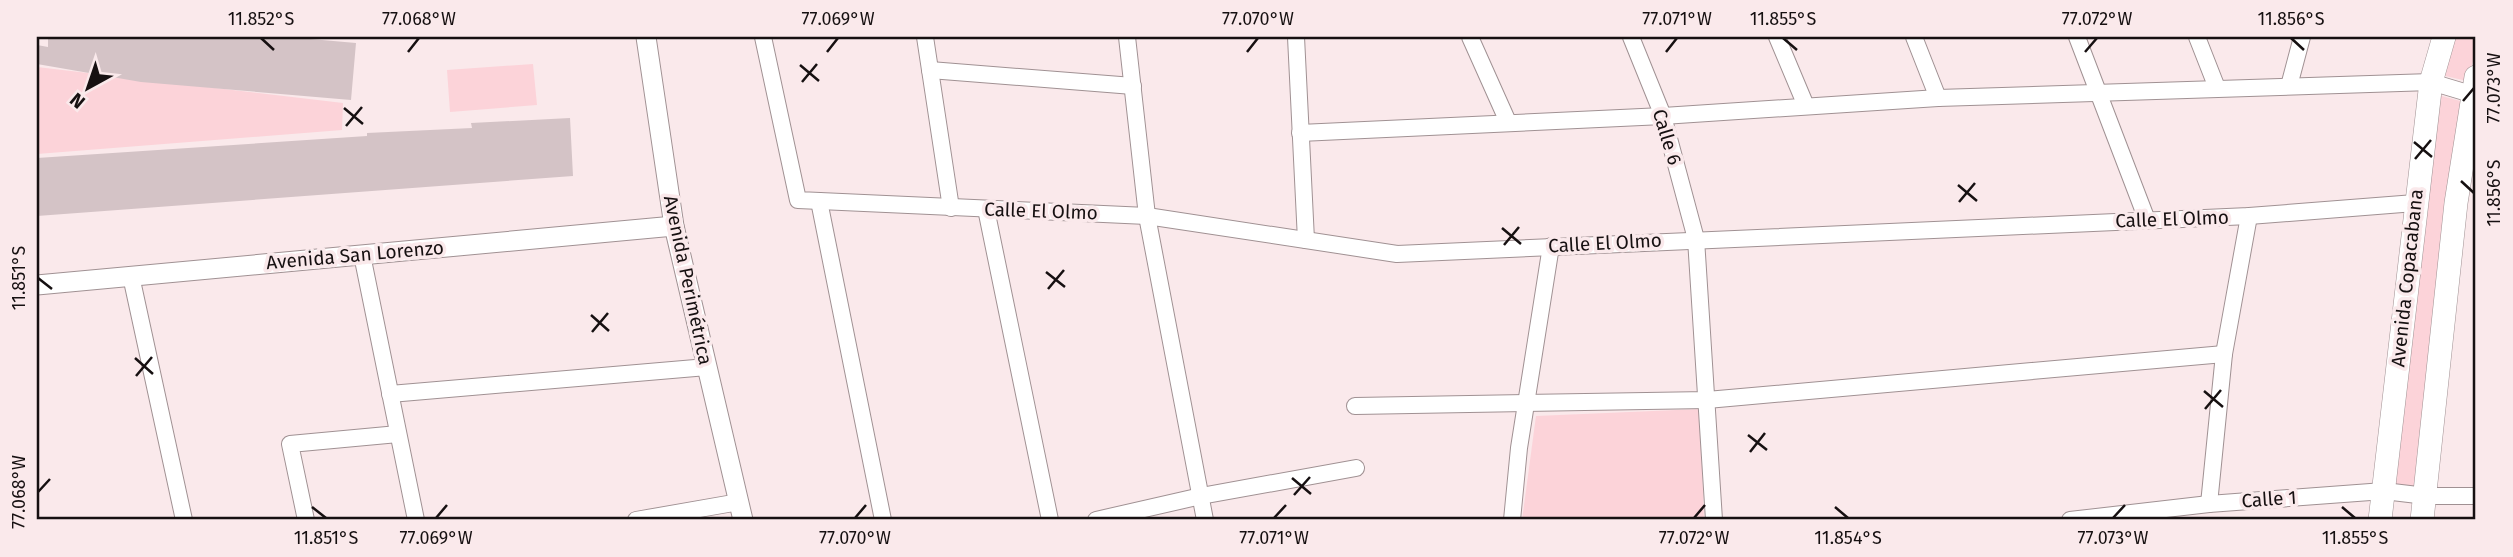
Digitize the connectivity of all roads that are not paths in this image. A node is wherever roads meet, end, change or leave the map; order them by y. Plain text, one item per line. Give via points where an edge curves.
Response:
1 (646, 37) edge
2 (763, 37) edge
3 (925, 37) edge
4 (1127, 37) edge
5 (1296, 37) edge
6 (1470, 37) edge
7 (1631, 37) edge
8 (1777, 37) edge
9 (1914, 37) edge
10 (2077, 37) edge
11 (2197, 37) edge
12 (2302, 37) edge
13 (2444, 37) edge
14 (930, 71) junction
15 (2431, 82) junction
16 (1133, 86) junction
17 (2289, 86) junction
18 (2474, 86) edge
19 (2217, 88) junction
20 (2100, 91) junction
21 (1938, 98) junction
22 (1805, 106) junction
23 (1663, 116) junction
24 (1508, 122) junction
25 (1300, 133) junction
26 (819, 201) junction
27 (2415, 203) junction
28 (951, 208) junction
29 (986, 209) junction
30 (1147, 216) junction
31 (2249, 216) junction
32 (2147, 220) junction
33 (674, 226) junction
34 (1696, 239) junction
35 (1306, 240) junction
36 (1551, 246) junction
37 (362, 255) junction
38 (131, 276) junction
39 (37, 285) edge
40 (2224, 354) junction
41 (707, 367) junction
42 (390, 394) junction
43 (1707, 400) junction
44 (1525, 404) junction
45 (1355, 406) dead end
46 (398, 434) junction
47 (1356, 468) dead end
48 (2384, 491) junction
49 (1201, 496) junction
50 (2426, 496) junction
51 (2476, 496) edge
52 (2209, 504) junction
53 (741, 511) edge
54 (184, 520) edge
55 (306, 520) edge
56 (416, 520) edge
57 (636, 520) edge
58 (884, 520) edge
59 (1051, 520) edge
60 (1096, 520) edge
61 (1205, 520) edge
62 (1512, 520) edge
63 (1714, 520) edge
64 (2070, 520) edge
65 (2380, 520) edge
66 (2422, 520) edge

1 - 33 street, Avenida Perimétrica
2 - 26 street, Calle El Olmo via 798,200
3 - 14 street
4 - 16 street
5 - 25 street
6 - 24 street
7 - 23 street, Calle 6
8 - 22 street
9 - 21 street
10 - 20 street
11 - 19 street
12 - 17 street
13 - 15 main road, Avenida Copacabana
14 - 16 street
14 - 28 street
15 - 17 street
15 - 18 street
15 - 27 main road, Avenida Copacabana
16 - 30 street
17 - 19 street
18 - 50 main road via 2456,203
19 - 20 street
20 - 21 street
20 - 32 street
21 - 22 street
22 - 23 street
23 - 24 street
23 - 34 street, Calle 6
24 - 25 street
25 - 35 street
26 - 28 street, Calle El Olmo
26 - 58 street
27 - 31 street, Calle El Olmo
27 - 48 main road, Avenida Copacabana
28 - 29 street, Calle El Olmo
29 - 30 street, Calle El Olmo
29 - 59 street
30 - 35 street, Calle El Olmo
30 - 49 street
31 - 32 street, Calle El Olmo
31 - 40 street
32 - 34 street, Calle El Olmo
33 - 37 street, Avenida San Lorenzo
33 - 41 street, Avenida Perimétrica
34 - 36 street, Calle El Olmo
34 - 43 street, Calle 6
35 - 36 street, Calle El Olmo via 1397,254
36 - 44 street
37 - 38 street, Avenida San Lorenzo
37 - 42 street
38 - 39 street, Avenida San Lorenzo
38 - 54 street
40 - 43 street
40 - 52 street
41 - 42 street
41 - 53 street, Avenida Perimétrica
42 - 46 street
43 - 44 street
43 - 63 street, Calle 6
44 - 45 street
44 - 62 street
46 - 55 street via 290,444
46 - 56 street
47 - 49 street
48 - 50 street, Calle 1
48 - 52 street, Calle 1
48 - 65 main road, Avenida Copacabana
49 - 60 street
49 - 61 street
50 - 51 street, Calle 1
50 - 66 main road
52 - 64 street, Calle 1
53 - 57 street

